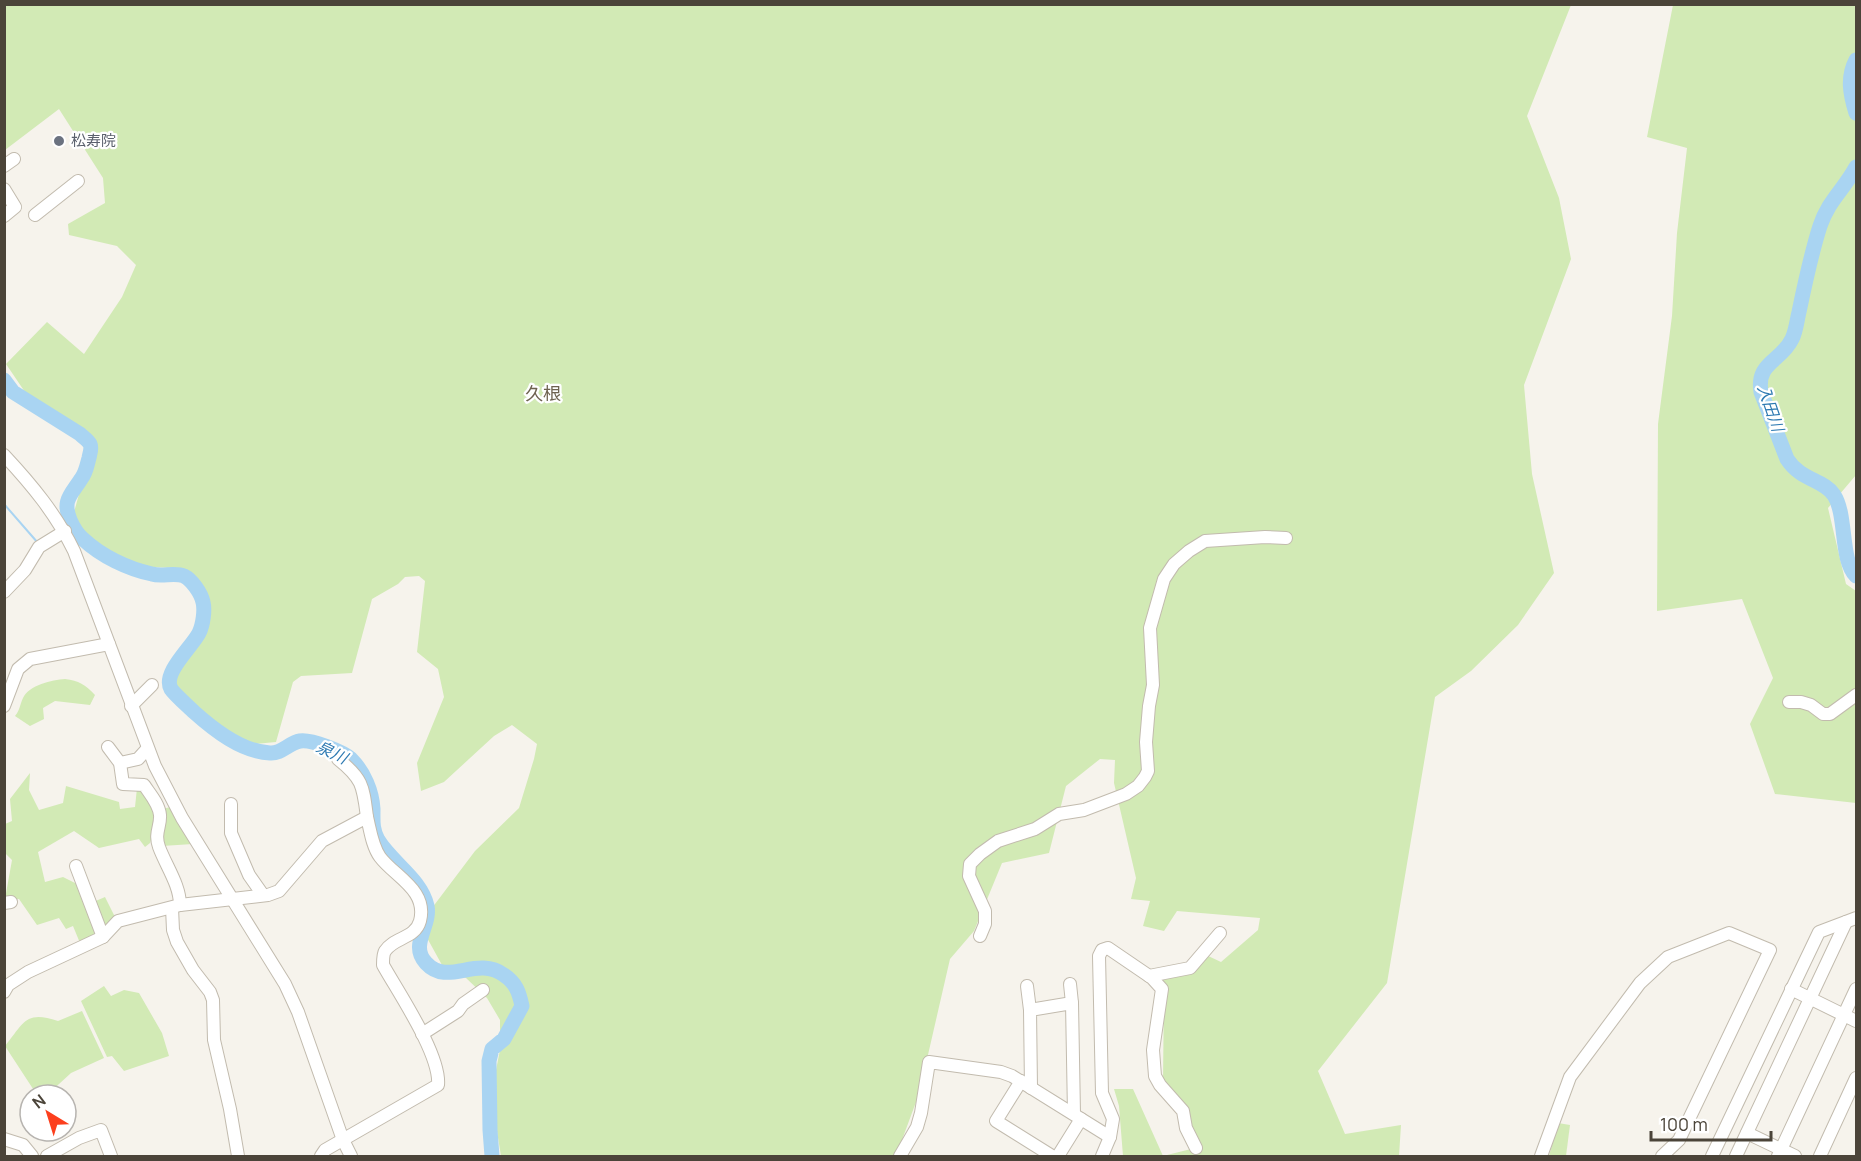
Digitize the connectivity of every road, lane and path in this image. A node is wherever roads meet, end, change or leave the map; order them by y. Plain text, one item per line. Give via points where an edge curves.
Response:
1 (78, 181) dead end
2 (4, 189) edge
3 (4, 216) edge
4 (34, 216) dead end
5 (4, 455) edge
6 (65, 531) junction
7 (1286, 538) dead end
8 (6, 587) edge
9 (109, 644) junction
10 (152, 686) dead end
11 (1857, 696) edge
12 (1789, 702) dead end
13 (4, 706) edge
14 (131, 706) junction
15 (108, 747) dead end
16 (147, 749) junction
17 (338, 759) dead end
18 (120, 763) junction
19 (231, 804) dead end
20 (366, 817) junction
21 (160, 849) junction
22 (146, 853) dead end
23 (76, 866) dead end
24 (263, 896) junction
25 (232, 898) junction
26 (176, 907) junction
27 (1852, 920) edge
28 (1220, 933) dead end
29 (980, 936) dead end
30 (103, 937) junction
31 (1149, 976) junction
32 (1070, 984) dead end
33 (6, 986) edge
34 (1027, 986) dead end
35 (1791, 989) junction
36 (1857, 989) edge
37 (483, 990) dead end
38 (1811, 999) junction
39 (1072, 1003) junction
40 (1030, 1010) junction
41 (1844, 1015) junction
42 (1857, 1021) edge
43 (422, 1034) junction
44 (1857, 1078) edge
45 (1026, 1085) junction
46 (1078, 1117) junction
47 (1747, 1133) junction
48 (1110, 1137) junction
49 (4, 1139) edge
50 (343, 1140) junction
51 (1196, 1148) dead end
52 (1780, 1153) edge
53 (32, 1156) edge
54 (47, 1156) edge
55 (111, 1156) edge
56 (238, 1156) edge
57 (321, 1156) edge
58 (351, 1156) edge
59 (900, 1156) edge
60 (1052, 1156) edge
61 (1058, 1156) edge
62 (1102, 1156) edge
63 (1541, 1156) edge
64 (1662, 1156) edge
65 (1712, 1156) edge
66 (1736, 1156) edge
67 (1795, 1156) edge
68 (1820, 1156) edge

1 - 4 street
2 - 3 street via 15,207
5 - 6 street via 39,493
6 - 8 street via 39,547 25,570
6 - 9 street
7 - 29 street via 1206,541 1174,564 1164,579 1150,628 1153,685 1145,777 1126,794 1084,810 1059,814 1035,829 998,841 980,854 970,864 969,876 985,911
9 - 13 street via 30,659 18,669
9 - 14 street
10 - 14 street
11 - 12 street via 1830,714 1801,702
14 - 16 street
15 - 18 street
16 - 18 street via 138,759
16 - 25 street via 167,792
17 - 20 street via 354,771 363,788
18 - 21 street via 123,784 144,785 155,802 160,816 156,831
19 - 24 street via 231,833
20 - 24 street via 322,841 279,891
20 - 43 street via 376,852 411,878 417,895 421,917 418,927 385,951 382,965
21 - 22 street
21 - 26 street via 175,884
23 - 30 street
24 - 25 street
25 - 26 street
25 - 50 street via 298,1012
26 - 30 street via 118,921
26 - 56 street via 173,930 177,942 213,1000 214,1040
27 - 35 street via 1819,932
27 - 38 street
28 - 31 street via 1190,968
30 - 33 street
31 - 48 street via 1108,948 1099,956 1102,1094 1113,1119
31 - 51 street via 1162,989 1153,1050 1155,1076 1183,1111
32 - 39 street
34 - 40 street
35 - 38 street
35 - 65 street
36 - 41 street
37 - 43 street
38 - 41 street
38 - 47 street
39 - 40 street
39 - 46 street
40 - 45 street
41 - 42 street
41 - 52 street
43 - 50 street via 439,1075 438,1084
44 - 68 street
45 - 46 street
45 - 59 street via 1001,1072 929,1062 917,1127
45 - 60 street via 996,1121
46 - 48 street
46 - 61 street
47 - 52 street
47 - 66 street
48 - 62 street
49 - 53 street via 23,1145
50 - 57 street
50 - 58 street
52 - 67 street
54 - 55 street via 101,1130
63 - 64 street via 1570,1077 1640,983 1668,957 1729,933 1770,950 1679,1140

